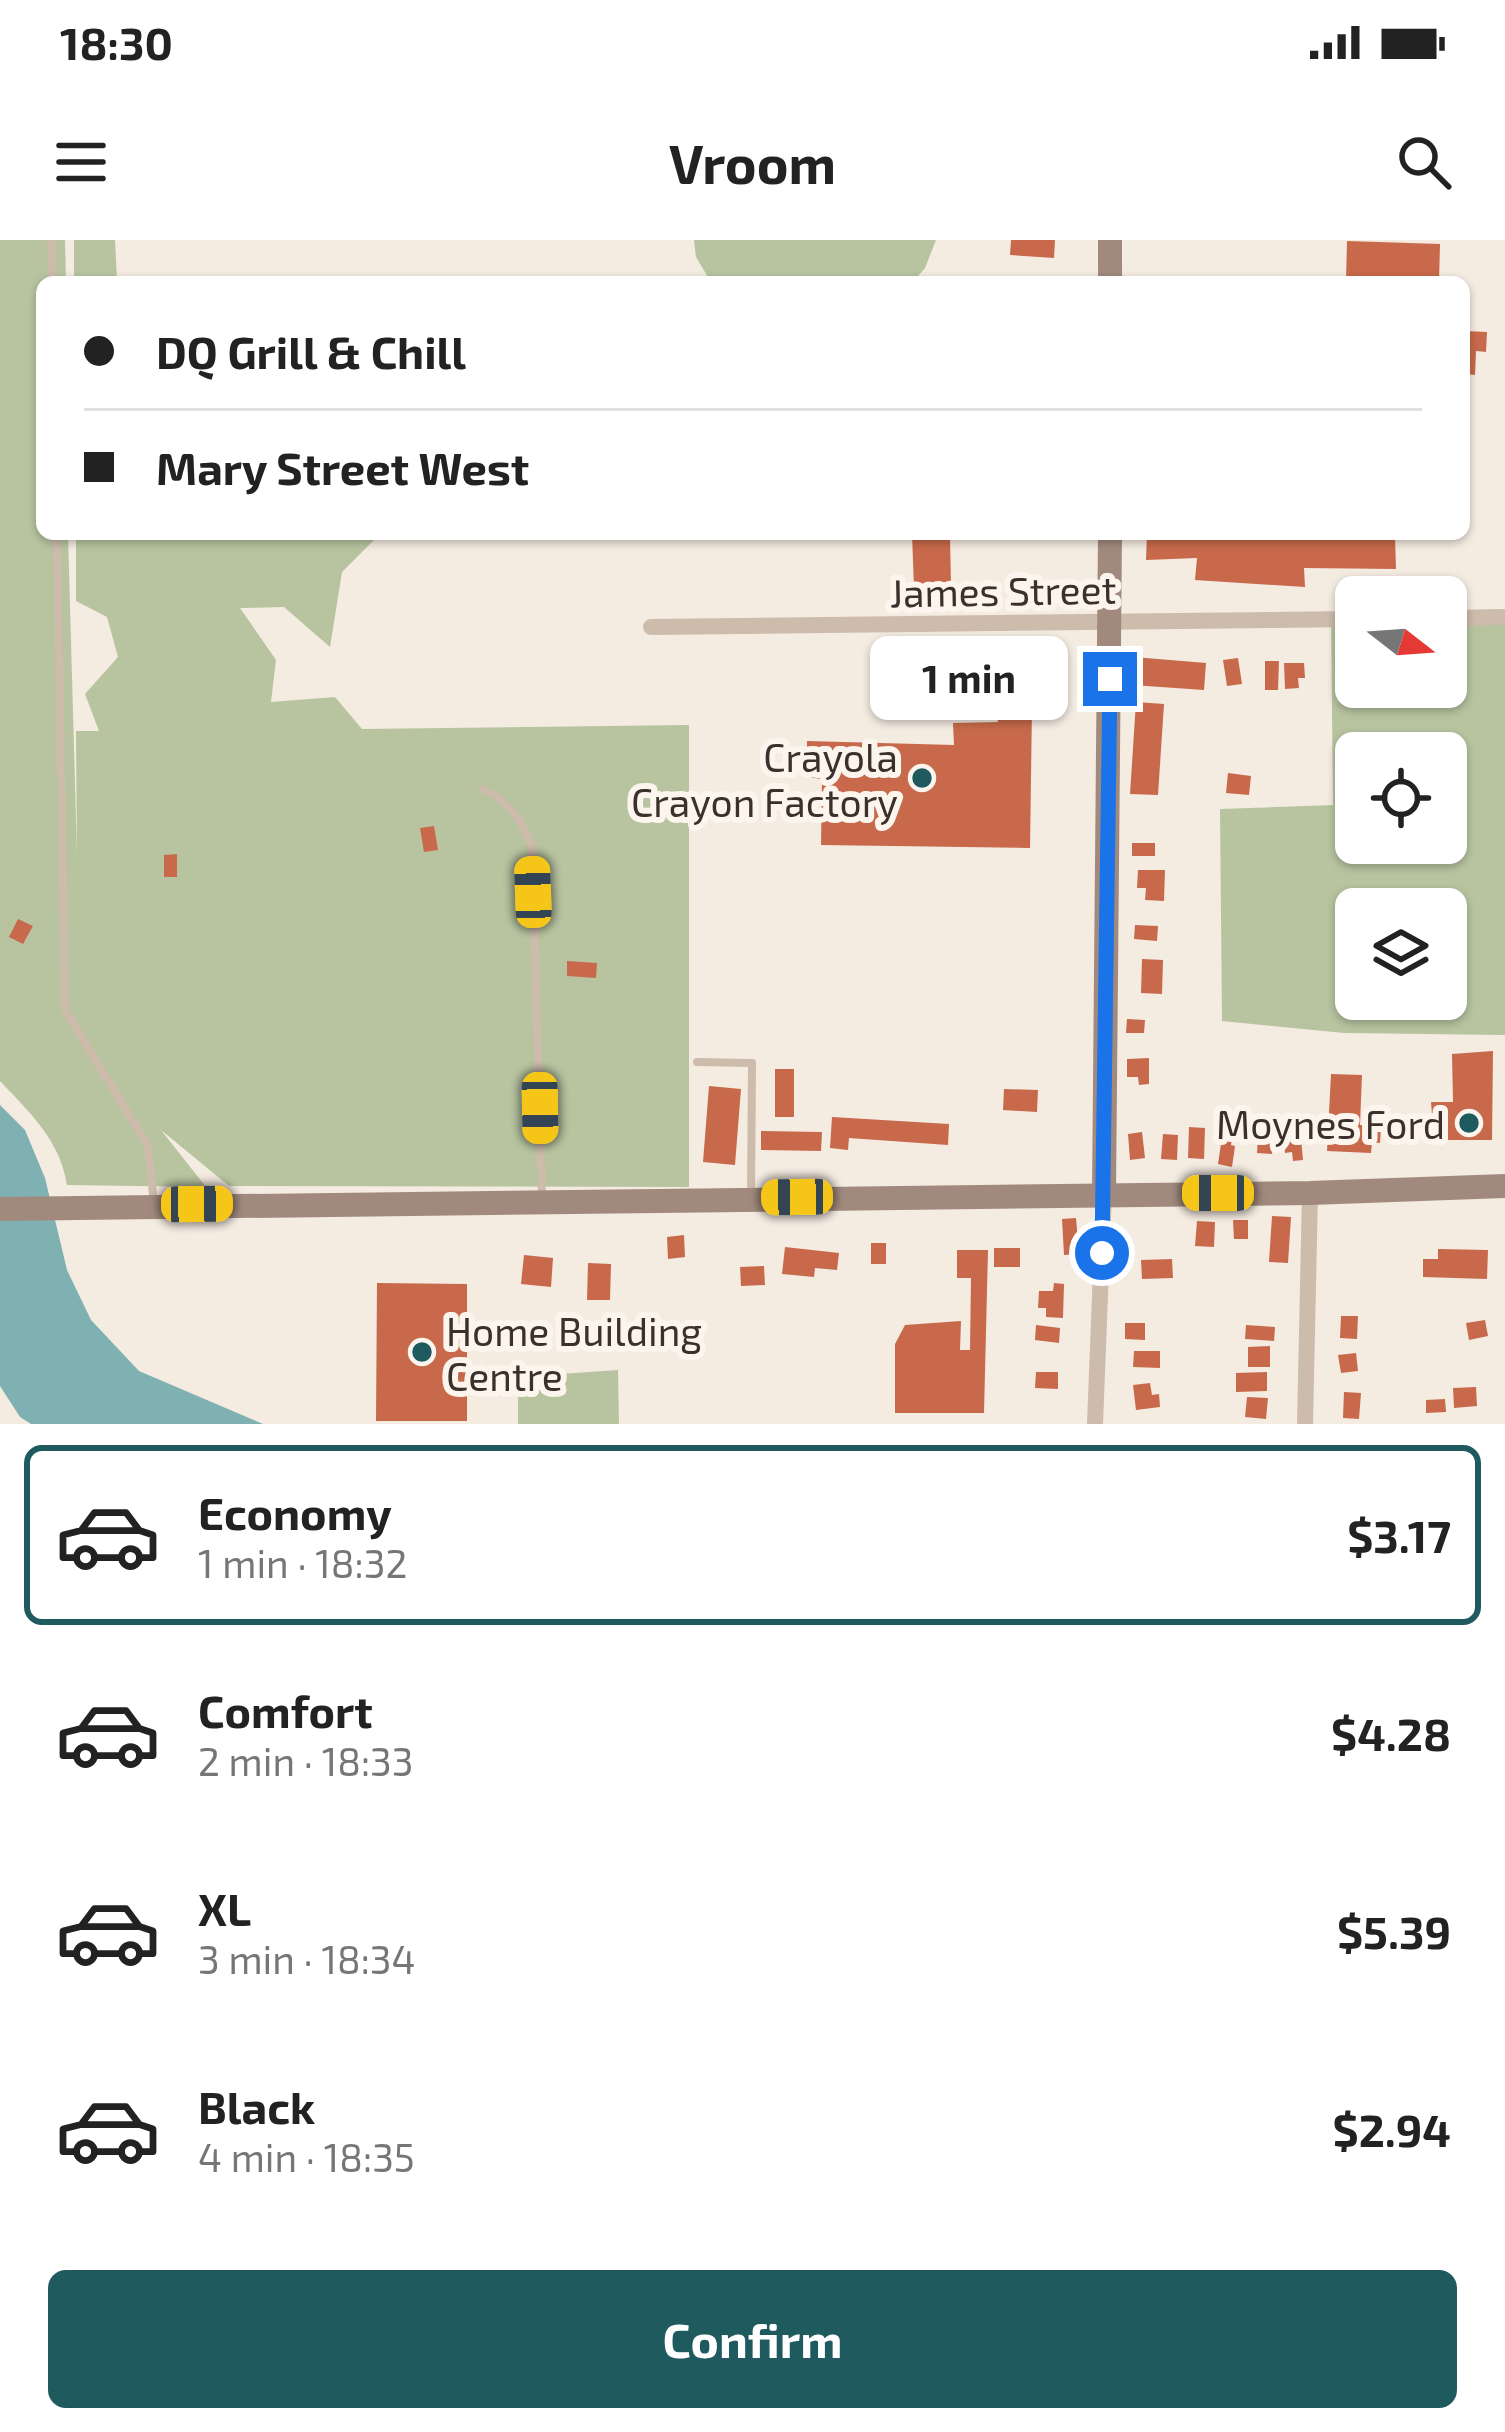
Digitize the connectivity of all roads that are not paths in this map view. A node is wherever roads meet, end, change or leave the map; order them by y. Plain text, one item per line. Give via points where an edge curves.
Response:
1 (51, 240) edge
2 (1110, 240) edge
3 (52, 276) edge
4 (1110, 276) edge
5 (56, 540) edge
6 (1110, 540) edge
7 (1505, 617) edge
8 (1467, 618) edge
9 (1335, 619) edge
10 (1111, 621) junction
11 (651, 627) dead end
12 (483, 789) dead end
13 (697, 1062) dead end
14 (1505, 1186) edge
15 (1310, 1192) junction
16 (1104, 1193) junction
17 (751, 1198) junction
18 (542, 1200) junction
19 (154, 1205) junction
20 (0, 1209) edge
21 (1095, 1424) edge
22 (1305, 1424) edge

1 - 3 lane
2 - 4 main road
5 - 19 lane via 65,1010 148,1146
6 - 10 main road
7 - 8 street
9 - 10 street, James Street
10 - 11 street, James Street
10 - 16 main road
12 - 18 lane via 510,807 532,846
13 - 17 lane via 752,1063
14 - 15 main road
15 - 16 main road
15 - 22 street
16 - 17 main road
16 - 21 street
17 - 18 main road
18 - 19 main road
19 - 20 main road

